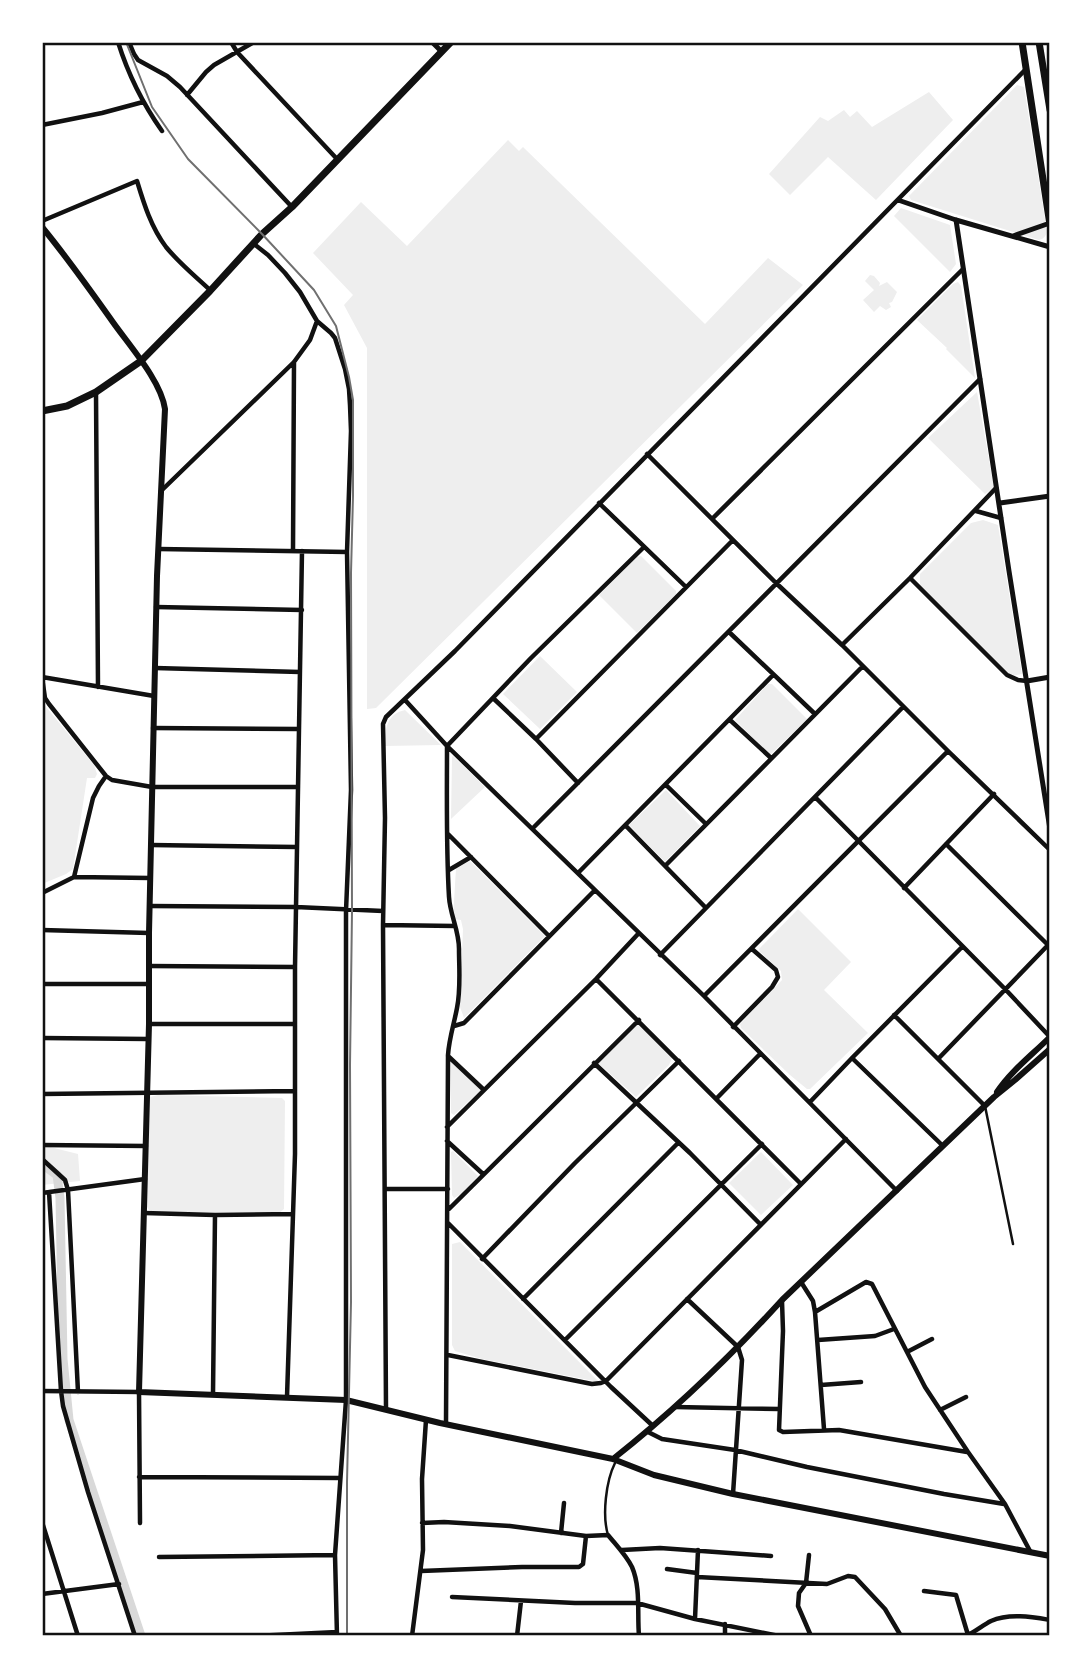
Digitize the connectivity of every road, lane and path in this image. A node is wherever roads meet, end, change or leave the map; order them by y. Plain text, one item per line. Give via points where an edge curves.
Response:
1 (118, 42) edge
2 (129, 42) edge
3 (231, 42) edge
4 (254, 42) edge
5 (432, 42) edge
6 (451, 42) edge
7 (1022, 42) edge
8 (1039, 42) edge
9 (237, 52) junction
10 (442, 52) junction
11 (1026, 69) junction
12 (187, 95) junction
13 (143, 102) junction
14 (1050, 110) edge
15 (42, 125) edge
16 (162, 131) dead end
17 (337, 159) junction
18 (898, 200) junction
19 (292, 207) junction
20 (956, 219) junction
21 (42, 221) edge
22 (1050, 224) edge
23 (42, 227) edge
24 (1012, 236) junction
25 (254, 244) junction
26 (1050, 247) edge
27 (963, 269) junction
28 (210, 291) junction
29 (317, 321) junction
30 (141, 361) junction
31 (294, 362) junction
32 (979, 379) junction
33 (96, 392) junction
34 (42, 411) edge
35 (647, 454) junction
36 (997, 487) junction
37 (161, 491) junction
38 (1050, 496) edge
39 (599, 503) junction
40 (1000, 503) junction
41 (976, 511) junction
42 (1001, 518) junction
43 (712, 519) junction
44 (733, 540) junction
45 (644, 547) junction
46 (158, 549) junction
47 (293, 551) junction
48 (302, 551) junction
49 (348, 552) junction
50 (910, 578) junction
51 (776, 583) junction
52 (686, 587) junction
53 (156, 607) junction
54 (302, 610) junction
55 (729, 632) junction
56 (842, 645) junction
57 (863, 666) junction
58 (155, 668) junction
59 (300, 672) junction
60 (774, 675) junction
61 (42, 677) edge
62 (1050, 677) edge
63 (1027, 681) junction
64 (97, 688) junction
65 (154, 696) junction
66 (493, 698) junction
67 (405, 700) junction
68 (903, 707) junction
69 (815, 715) junction
70 (730, 720) junction
71 (153, 728) junction
72 (299, 729) junction
73 (536, 738) junction
74 (447, 746) junction
75 (948, 751) junction
76 (771, 758) junction
77 (106, 776) junction
78 (578, 783) junction
79 (666, 785) junction
80 (152, 787) junction
81 (298, 787) junction
82 (994, 794) junction
83 (815, 797) junction
84 (706, 824) junction
85 (626, 826) junction
86 (533, 828) junction
87 (1050, 829) edge
88 (447, 833) junction
89 (858, 841) junction
90 (946, 844) junction
91 (151, 845) junction
92 (298, 847) junction
93 (1050, 850) edge
94 (471, 857) junction
95 (665, 866) junction
96 (448, 870) junction
97 (578, 873) junction
98 (74, 877) junction
99 (150, 878) junction
100 (904, 888) junction
101 (594, 891) junction
102 (42, 892) edge
103 (149, 906) junction
104 (296, 907) junction
105 (706, 908) junction
106 (346, 911) junction
107 (383, 911) junction
108 (383, 925) junction
109 (455, 926) junction
110 (42, 930) edge
111 (149, 933) junction
112 (638, 934) junction
113 (549, 936) junction
114 (1049, 944) edge
115 (962, 947) junction
116 (752, 949) junction
117 (660, 955) junction
118 (149, 966) junction
119 (295, 967) junction
120 (596, 978) junction
121 (42, 984) edge
122 (149, 984) junction
123 (1006, 990) junction
124 (704, 996) junction
125 (894, 1015) junction
126 (639, 1020) junction
127 (149, 1024) junction
128 (295, 1024) junction
129 (453, 1027) junction
130 (733, 1027) junction
131 (1050, 1037) edge
132 (42, 1038) edge
133 (148, 1039) junction
134 (1050, 1049) edge
135 (760, 1054) junction
136 (448, 1055) junction
137 (852, 1058) junction
138 (937, 1059) junction
139 (679, 1060) junction
140 (594, 1063) junction
141 (485, 1090) junction
142 (295, 1091) junction
143 (147, 1092) junction
144 (42, 1094) edge
145 (994, 1097) junction
146 (717, 1098) junction
147 (636, 1102) junction
148 (810, 1102) junction
149 (985, 1106) junction
150 (447, 1127) junction
151 (846, 1139) junction
152 (447, 1141) junction
153 (678, 1143) junction
154 (762, 1144) junction
155 (42, 1145) edge
156 (146, 1146) junction
157 (944, 1146) junction
158 (42, 1159) edge
159 (483, 1174) junction
160 (145, 1179) junction
161 (721, 1184) junction
162 (801, 1184) junction
163 (385, 1189) junction
164 (447, 1189) junction
165 (66, 1190) junction
166 (51, 1191) junction
167 (897, 1191) junction
168 (42, 1193) edge
169 (448, 1209) junction
170 (144, 1213) junction
171 (293, 1214) junction
172 (215, 1215) junction
173 (448, 1223) junction
174 (761, 1225) junction
175 (1013, 1244) dead end
176 (482, 1259) junction
177 (802, 1282) junction
178 (523, 1299) junction
179 (687, 1299) junction
180 (782, 1300) junction
181 (815, 1311) junction
182 (894, 1329) junction
183 (932, 1339) dead end
184 (565, 1340) junction
185 (818, 1340) junction
186 (738, 1346) junction
187 (907, 1352) junction
188 (447, 1355) junction
189 (606, 1381) junction
190 (861, 1382) dead end
191 (821, 1385) junction
192 (42, 1391) edge
193 (61, 1391) junction
194 (76, 1392) junction
195 (139, 1392) junction
196 (213, 1394) junction
197 (287, 1397) junction
198 (966, 1397) dead end
199 (346, 1400) junction
200 (674, 1407) junction
201 (386, 1409) junction
202 (739, 1409) junction
203 (779, 1409) junction
204 (940, 1410) junction
205 (426, 1419) junction
206 (443, 1423) junction
207 (651, 1429) junction
208 (824, 1429) junction
209 (735, 1450) junction
210 (968, 1452) junction
211 (615, 1460) junction
212 (139, 1477) junction
213 (340, 1478) junction
214 (733, 1494) junction
215 (564, 1503) dead end
216 (1005, 1504) junction
217 (140, 1523) dead end
218 (422, 1523) junction
219 (42, 1524) edge
220 (561, 1533) junction
221 (608, 1535) junction
222 (586, 1536) junction
223 (622, 1550) junction
224 (698, 1550) junction
225 (1030, 1551) junction
226 (335, 1555) junction
227 (809, 1555) dead end
228 (772, 1556) dead end
229 (1050, 1556) edge
230 (159, 1557) dead end
231 (667, 1569) dead end
232 (421, 1571) junction
233 (697, 1575) junction
234 (806, 1583) junction
235 (119, 1584) junction
236 (64, 1591) junction
237 (924, 1591) dead end
238 (42, 1594) edge
239 (452, 1597) dead end
240 (521, 1601) junction
241 (637, 1603) junction
242 (695, 1619) junction
243 (1050, 1620) edge
244 (725, 1624) junction
245 (337, 1634) edge
246 (967, 1635) edge
247 (78, 1636) edge
248 (135, 1636) edge
249 (252, 1636) edge
250 (412, 1636) edge
251 (517, 1636) edge
252 (639, 1636) edge
253 (725, 1636) edge
254 (779, 1636) edge
255 (811, 1636) edge
256 (901, 1636) edge

1 - 13 street
2 - 12 street via 138,60
3 - 9 street
4 - 9 street
5 - 10 street
6 - 10 main road
7 - 11 main road
8 - 14 main road
9 - 12 street via 214,65
9 - 17 street
10 - 17 main road
11 - 18 street
11 - 22 main road
12 - 19 street
13 - 15 street
13 - 16 street
17 - 19 main road
18 - 20 street
18 - 35 street
19 - 25 main road
20 - 24 street
20 - 27 street
21 - 28 street via 136,181 166,246
22 - 24 street
23 - 30 main road
24 - 26 street
25 - 28 main road
25 - 29 street via 285,273
27 - 32 street
27 - 43 street
28 - 30 main road
29 - 31 street
29 - 49 street via 335,338 349,388
30 - 33 main road
30 - 37 main road via 164,400
31 - 37 street
31 - 47 street
32 - 36 street
32 - 51 street
33 - 34 main road
33 - 64 street
35 - 39 street
35 - 43 street
36 - 40 street
36 - 41 street
37 - 46 main road
38 - 40 street
39 - 45 street
39 - 67 street
40 - 42 street
41 - 42 street
41 - 50 street
42 - 63 street
43 - 44 street
44 - 51 street
44 - 52 street
45 - 52 street
45 - 66 street
46 - 47 street
46 - 53 main road
47 - 48 street
48 - 49 street
48 - 54 street
49 - 106 street via 351,790
50 - 56 street
50 - 63 street via 1007,675
51 - 55 street
51 - 56 street
52 - 73 street
53 - 54 street
53 - 58 main road
54 - 59 street
55 - 60 street
55 - 78 street
56 - 57 street
57 - 68 street
57 - 69 street
58 - 59 street
58 - 65 main road
59 - 72 street
60 - 69 street
60 - 70 street
61 - 64 street
61 - 77 street via 45,698
62 - 63 street
63 - 87 street
64 - 65 street
65 - 71 main road
66 - 73 street
66 - 74 street
67 - 74 street
67 - 107 street via 383,724
68 - 75 street
68 - 83 street
69 - 76 street
70 - 76 street
70 - 79 street
71 - 72 street
71 - 80 main road
72 - 81 street
73 - 78 street
74 - 86 street
74 - 88 street
75 - 82 street
75 - 89 street
76 - 84 street
77 - 80 street
77 - 98 street via 93,798
78 - 86 street
79 - 84 street
79 - 85 street
80 - 81 street
80 - 91 main road
81 - 92 street
82 - 90 street
82 - 93 street
83 - 89 street
83 - 105 street
84 - 95 street
85 - 95 street
85 - 97 street
86 - 97 street
88 - 94 street
88 - 96 street
89 - 100 street
89 - 116 street
90 - 100 street
90 - 114 street
91 - 92 street
91 - 99 main road
92 - 104 street
94 - 96 street
94 - 113 street
95 - 105 street
96 - 109 street
97 - 101 street
98 - 99 street
98 - 102 street
99 - 103 main road
100 - 115 street
101 - 112 street
101 - 113 street
103 - 104 street
103 - 111 main road
104 - 106 street
104 - 119 street
105 - 117 street
106 - 107 street
106 - 199 street
107 - 108 street
108 - 109 street
108 - 163 street
109 - 129 street via 458,1005
110 - 111 street
111 - 118 main road
112 - 117 street
112 - 120 street
113 - 129 street via 464,1023
114 - 123 street
115 - 123 street
115 - 125 street
116 - 124 street
116 - 130 street via 778,977
117 - 124 street
118 - 119 street
118 - 122 main road
119 - 128 street
120 - 126 street
120 - 141 street
121 - 122 street
122 - 127 main road
123 - 131 street
123 - 138 street
124 - 130 street
125 - 137 street
125 - 138 street
126 - 139 street
126 - 140 street
127 - 128 street
127 - 133 main road
128 - 142 street
129 - 136 street
130 - 135 street
131 - 145 main road via 1004,1081
132 - 133 street
133 - 143 main road
134 - 145 main road
135 - 146 street
135 - 148 street
136 - 141 street
136 - 150 street
137 - 148 street
137 - 157 street
138 - 149 street
139 - 146 street
139 - 147 street
140 - 147 street
140 - 159 street
141 - 150 street
142 - 143 street
142 - 171 street
143 - 144 street
143 - 156 main road
145 - 149 main road
146 - 154 street
147 - 153 street
147 - 176 street
148 - 151 street
149 - 157 main road
149 - 175 lane
150 - 152 street
151 - 162 street
151 - 167 street
152 - 159 street
152 - 164 street
153 - 161 street
153 - 178 street
154 - 161 street
154 - 162 street
155 - 156 street
156 - 160 main road
157 - 167 main road
158 - 165 street via 65,1180
159 - 169 street
160 - 165 street
160 - 170 main road
161 - 174 street
161 - 184 street
162 - 174 street
163 - 164 street
163 - 201 street
164 - 169 street
165 - 166 street
165 - 194 street
166 - 168 street
166 - 193 street
167 - 177 main road
169 - 173 street
170 - 172 street
170 - 195 main road
171 - 172 street
171 - 197 street
172 - 196 street
173 - 176 street
173 - 188 street
174 - 179 street
176 - 178 street
177 - 180 main road
177 - 181 street
178 - 184 street
179 - 186 street
179 - 189 street
180 - 186 main road
180 - 203 street
181 - 182 street via 869,1282
181 - 185 street
182 - 185 street via 875,1336
182 - 187 street
183 - 187 street
184 - 189 street
185 - 191 street
186 - 200 main road
186 - 202 street via 742,1360
187 - 204 street
188 - 189 street via 592,1384
188 - 206 street
189 - 207 street
190 - 191 street
191 - 208 street
192 - 193 street
193 - 194 street
193 - 235 street
194 - 195 street
195 - 196 main road
195 - 212 street
196 - 197 main road
197 - 199 main road
198 - 204 street
199 - 201 main road
199 - 213 street
200 - 202 street
200 - 207 main road
201 - 205 main road
202 - 203 street
202 - 209 street
203 - 208 street via 778,1427 783,1432
204 - 210 street
205 - 206 main road
205 - 218 street
206 - 211 main road
207 - 209 street via 662,1439
207 - 211 main road
208 - 210 street
209 - 214 street
209 - 216 street
210 - 216 street
211 - 214 main road via 654,1475
211 - 221 lane via 607,1496
212 - 213 street
212 - 217 street
213 - 226 street
214 - 225 main road
215 - 220 street
216 - 225 street
218 - 220 street
218 - 232 street
219 - 236 street
220 - 222 street
221 - 222 street
221 - 223 street
222 - 232 street via 579,1567
223 - 224 street
223 - 241 street via 633,1569
224 - 228 street
224 - 233 street
225 - 229 main road
226 - 230 street
226 - 245 street
227 - 234 street
231 - 233 street
232 - 250 street
233 - 234 street
233 - 242 street
234 - 255 street via 798,1606
234 - 256 street via 827,1584 855,1577 885,1609
235 - 236 street
235 - 248 street
236 - 238 street
236 - 247 street
237 - 246 street via 956,1595
239 - 240 street
240 - 241 street
240 - 251 street
241 - 242 street
241 - 252 street
242 - 244 street
243 - 246 street via 1001,1618
244 - 253 street
244 - 254 street
245 - 249 street

